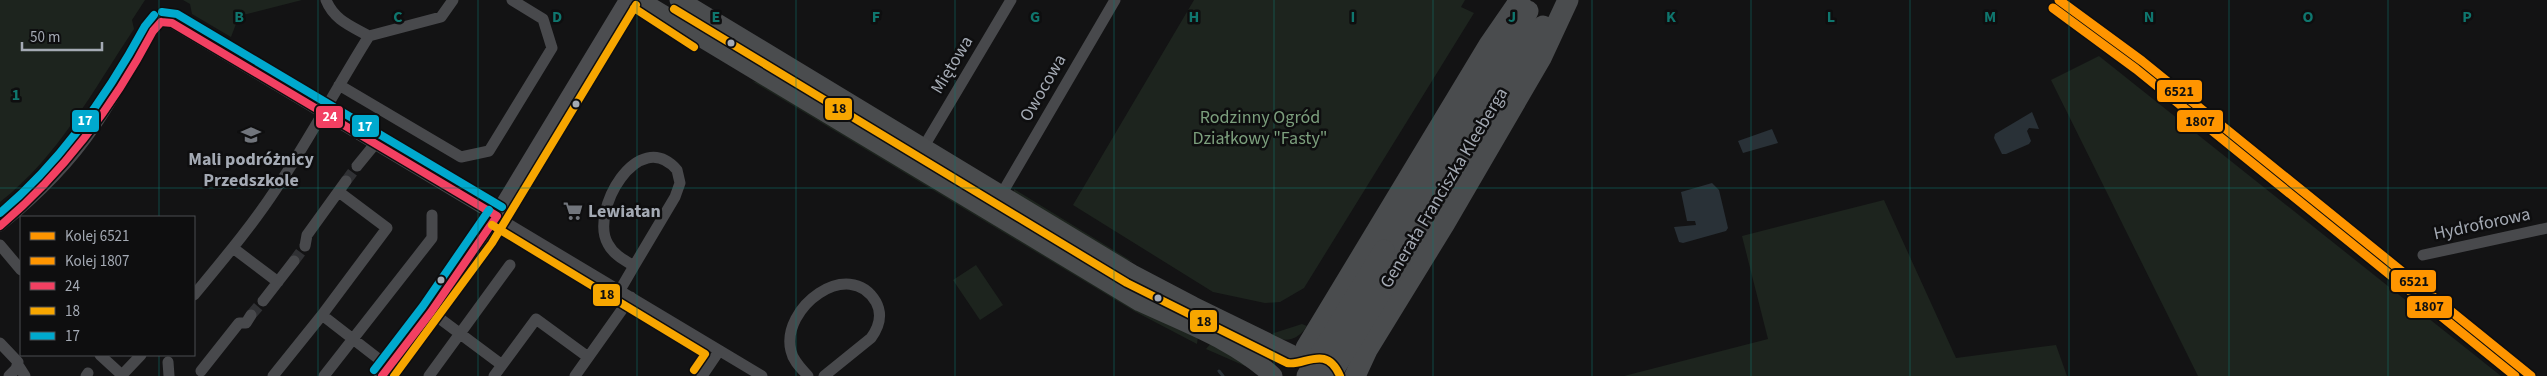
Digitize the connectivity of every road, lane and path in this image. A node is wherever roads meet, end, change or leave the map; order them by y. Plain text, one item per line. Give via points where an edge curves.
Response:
1 (326, 0) edge
2 (453, 0) edge
3 (512, 0) edge
4 (627, 0) edge
5 (639, 0) edge
6 (679, 0) edge
7 (1011, 0) edge
8 (1115, 0) edge
9 (1520, 0) edge
10 (1534, 0) edge
11 (1560, 0) edge
12 (1568, 0) edge
13 (715, 22) junction
14 (369, 36) junction
15 (702, 40) junction
16 (339, 85) junction
17 (324, 113) junction
18 (374, 144) junction
19 (922, 148) junction
20 (356, 166) tunnel mouth
21 (346, 181) tunnel mouth
22 (338, 192) junction
23 (1001, 195) junction
24 (432, 216) dead end
25 (497, 216) junction
26 (0, 226) edge
27 (2547, 228) edge
28 (0, 245) edge
29 (305, 246) tunnel mouth
30 (233, 248) junction
31 (2423, 255) dead end
32 (1392, 256) junction
33 (294, 261) tunnel mouth
34 (510, 265) dead end
35 (634, 266) junction
36 (20, 269) edge
37 (1132, 274) junction
38 (278, 282) junction
39 (620, 290) junction
40 (1123, 292) junction
41 (195, 294) edge
42 (631, 297) junction
43 (263, 301) tunnel mouth
44 (431, 312) junction
45 (322, 314) junction
46 (251, 315) tunnel mouth
47 (461, 334) junction
48 (353, 340) junction
49 (0, 343) edge
50 (719, 350) junction
51 (1298, 351) junction
52 (101, 356) edge
53 (140, 356) edge
54 (588, 357) junction
55 (168, 362) dead end
56 (18, 365) junction
57 (502, 365) junction
58 (200, 371) dead end
59 (386, 371) edge
60 (9, 376) edge
61 (26, 376) edge
62 (122, 376) edge
63 (169, 376) edge
64 (273, 376) edge
65 (324, 376) edge
66 (429, 376) edge
67 (494, 376) edge
68 (574, 376) edge
69 (702, 376) edge
70 (762, 376) edge
71 (808, 376) edge
72 (824, 376) edge
73 (1273, 376) edge
74 (1277, 376) edge
75 (1307, 376) edge
76 (1330, 376) edge
77 (1351, 376) edge
78 (1355, 376) edge

1 - 14 street via 337,18
2 - 14 street via 441,18
3 - 16 street via 543,19 552,48 489,151 461,157
4 - 25 street
5 - 15 main road
6 - 13 main road
7 - 19 street, Miętowa
8 - 23 street, Owocowa
9 - 51 highway
10 - 32 highway, Generała Franciszka Kleeberga
11 - 32 highway, Generała Franciszka Kleeberga
12 - 78 highway via 1541,58 1367,350
13 - 15 main road
13 - 19 main road
14 - 16 street
15 - 40 main road
16 - 17 street
17 - 18 street
17 - 26 street via 172,23 161,22 73,156 38,195
17 - 30 street via 275,191
18 - 20 street
18 - 25 street
19 - 23 main road
21 - 22 street
22 - 29 street via 308,235
22 - 45 street via 387,228
23 - 37 main road
24 - 48 street via 432,238
25 - 39 street
25 - 44 street
27 - 31 street, Hydroforowa
28 - 36 street
30 - 38 street
30 - 41 street
32 - 75 highway, Generała Franciszka Kleeberga, bridge
32 - 76 highway, Generała Franciszka Kleeberga, bridge
33 - 38 street
34 - 47 street
35 - 35 street via 607,243 603,232 605,213 629,169 648,157 660,157 676,170 679,187
35 - 39 street
37 - 40 main road
37 - 51 main road via 1193,306
38 - 43 street
39 - 42 street
40 - 73 main road via 1226,341 1255,359
42 - 50 street
42 - 54 street
44 - 47 street
44 - 59 street
45 - 48 street
45 - 64 street
46 - 58 street via 246,323 239,322
47 - 57 street
47 - 66 street
48 - 59 street
48 - 65 street
49 - 56 street
50 - 69 street
50 - 70 street
51 - 74 main road via 1284,361
51 - 77 main road via 1319,347 1331,351 1341,358
52 - 62 street
53 - 62 street
54 - 57 street via 536,319
54 - 68 street
55 - 63 street
56 - 60 street
56 - 61 street
57 - 67 street
71 - 72 street via 791,351 791,329 797,317 808,301 829,287 842,285 865,289 878,305 880,315 876,330 871,338

